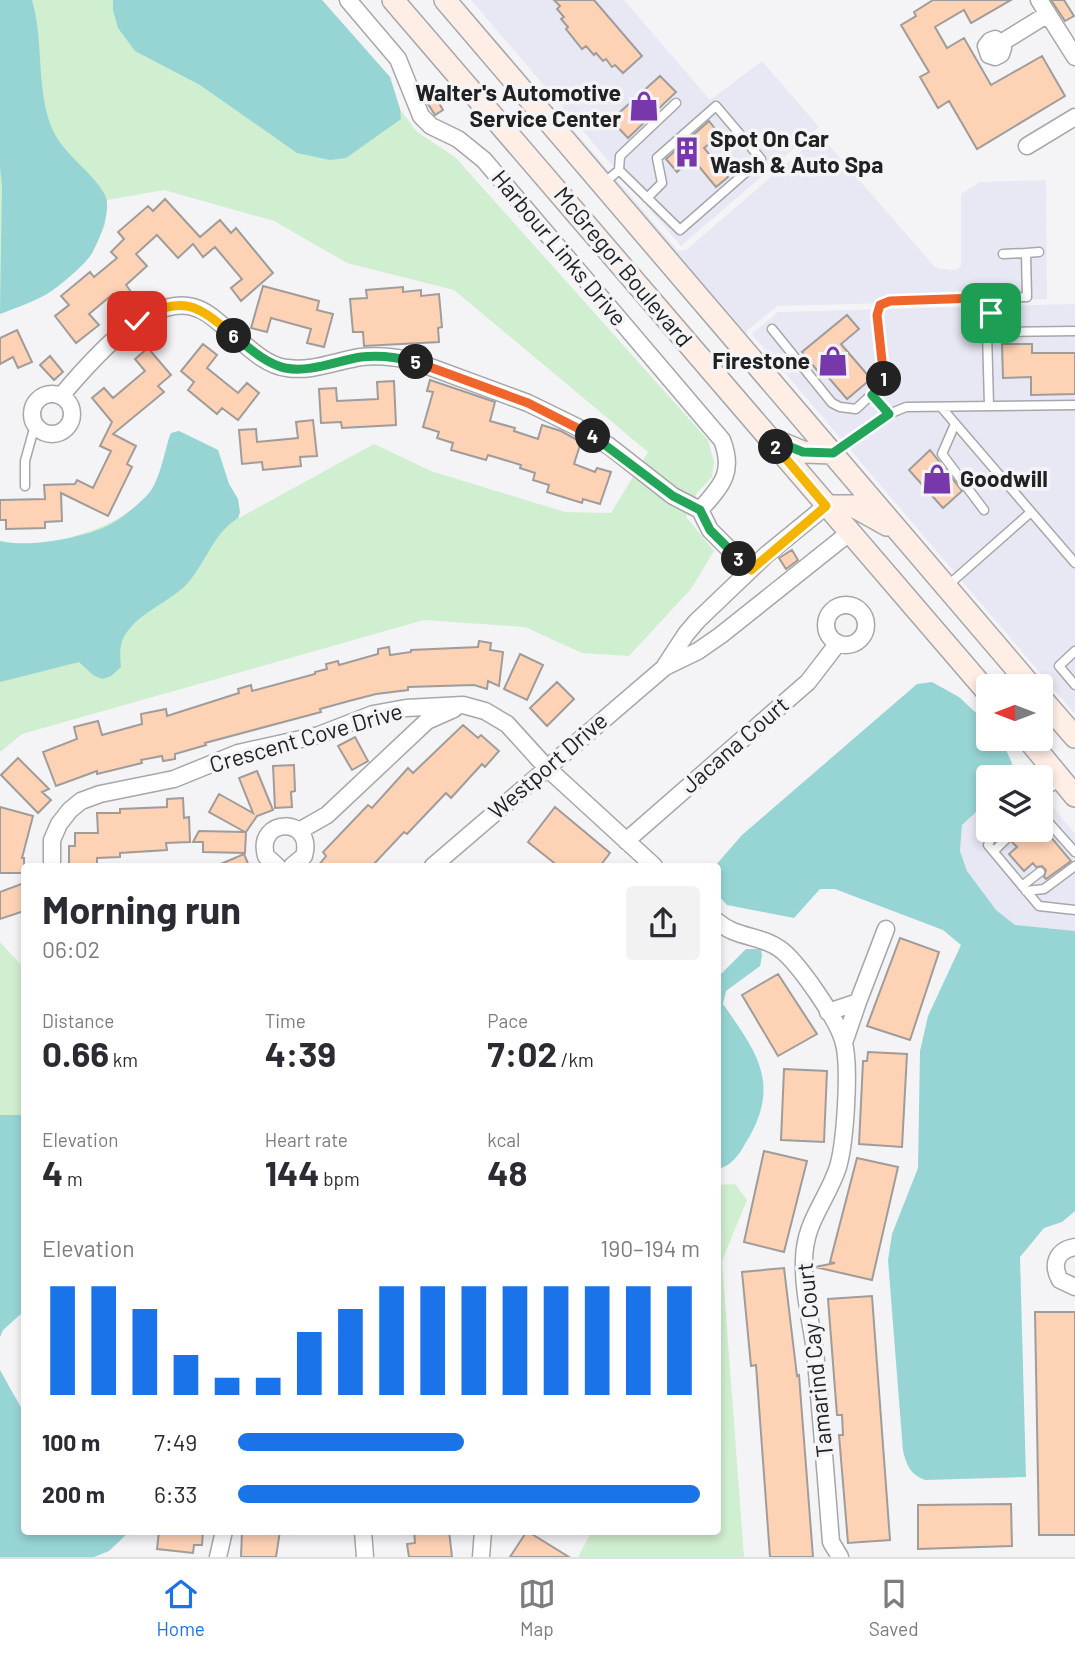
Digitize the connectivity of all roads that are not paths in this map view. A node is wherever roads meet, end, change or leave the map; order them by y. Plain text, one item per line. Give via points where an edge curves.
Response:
1 (348, 0) edge
2 (393, 0) edge
3 (445, 0) edge
4 (1039, 0) edge
5 (1048, 14) junction
6 (1001, 43) dead end
7 (1075, 57) edge
8 (676, 103) dead end
9 (1075, 117) edge
10 (1027, 146) dead end
11 (611, 177) junction
12 (647, 198) junction
13 (1026, 253) junction
14 (1039, 253) dead end
15 (1003, 254) dead end
16 (977, 298) junction
17 (772, 329) dead end
18 (1075, 331) edge
19 (999, 332) junction
20 (872, 395) junction
21 (61, 396) junction
22 (1075, 405) edge
23 (989, 406) junction
24 (941, 407) junction
25 (889, 414) junction
26 (955, 424) junction
27 (35, 425) junction
28 (768, 438) junction
29 (833, 453) junction
30 (25, 486) dead end
31 (826, 506) junction
32 (700, 510) junction
33 (984, 510) dead end
34 (1031, 512) junction
35 (849, 533) junction
36 (901, 533) junction
37 (1075, 563) edge
38 (751, 570) junction
39 (946, 587) junction
40 (838, 643) dead end
41 (1075, 651) edge
42 (665, 667) junction
43 (1021, 674) edge
44 (976, 679) edge
45 (1075, 685) edge
46 (463, 705) junction
47 (1054, 713) edge
48 (1075, 737) edge
49 (1038, 751) edge
50 (546, 767) junction
51 (1069, 788) edge
52 (1053, 829) edge
53 (299, 831) junction
54 (626, 842) junction
55 (989, 842) edge
56 (1003, 842) edge
57 (1070, 850) edge
58 (994, 851) junction
59 (52, 863) edge
60 (274, 863) edge
61 (297, 863) edge
62 (436, 863) edge
63 (650, 863) edge
64 (1075, 866) edge
65 (1040, 872) dead end
66 (1024, 888) junction
67 (1075, 910) edge
68 (721, 924) edge
69 (886, 929) dead end
70 (858, 1002) junction
71 (828, 1012) junction
72 (845, 1043) junction
73 (1075, 1247) edge
74 (1075, 1287) edge
75 (223, 1535) edge
76 (363, 1535) edge
77 (218, 1557) edge
78 (365, 1557) edge
79 (840, 1557) edge

1 - 32 street, Harbour Links Drive via 398,60 421,116 484,160 722,440 728,468 721,486
2 - 28 main road, McGregor Boulevard
3 - 11 main road, McGregor Boulevard
4 - 5 street
5 - 6 street
5 - 7 street
8 - 11 lane via 620,156
9 - 10 street
11 - 12 lane
11 - 29 main road, McGregor Boulevard
12 - 12 lane via 680,230 761,159 716,107 657,158 662,183
13 - 14 lane
13 - 15 lane
13 - 16 lane via 1027,297
16 - 19 lane via 991,313
16 - 20 lane via 880,305 877,315 884,382
17 - 20 lane via 832,403 856,408
18 - 19 lane
19 - 23 lane via 987,332
20 - 25 lane
21 - 27 street via 49,394 37,400 32,412
21 - 27 street via 73,412 65,430 46,433
21 - 32 street via 137,321 156,310 193,307 273,364 286,368 394,357 494,389 577,427
22 - 23 lane
23 - 24 lane
24 - 25 lane via 906,407
24 - 26 lane
25 - 29 lane
26 - 33 lane via 942,454
26 - 34 lane
27 - 30 lane via 25,461
28 - 29 main road via 803,452
28 - 31 main road, McGregor Boulevard
29 - 36 main road, McGregor Boulevard
31 - 35 main road, McGregor Boulevard
31 - 36 main road via 853,506
31 - 38 street, Westport Drive
32 - 38 street via 710,530
34 - 37 lane
34 - 39 lane
35 - 42 street, Westport Drive via 721,635
35 - 44 main road, McGregor Boulevard
36 - 39 main road, McGregor Boulevard
38 - 42 street, Westport Drive via 686,634
39 - 43 main road, McGregor Boulevard
40 - 54 street, Jacana Court via 808,682
41 - 45 lane via 1059,666
42 - 50 street, Westport Drive
46 - 50 street, Crescent Cove Drive via 507,724
46 - 53 street via 426,721 327,815
46 - 59 street, Crescent Cove Drive via 373,714 319,735 238,753 174,779 81,801 59,824 52,840
47 - 48 main road
49 - 51 main road
50 - 54 street
50 - 62 street, Westport Drive
52 - 57 lane
53 - 60 street via 286,826 268,835 266,856
53 - 61 street via 306,849
54 - 63 street
55 - 58 lane
56 - 58 lane
58 - 66 lane
64 - 66 lane via 1044,890
65 - 66 lane
66 - 67 lane via 1039,906
68 - 71 street, Tamarind Cay Court via 780,949
69 - 70 street, Tamarind Cay Court
70 - 71 street
70 - 72 street, Tamarind Cay Court
71 - 72 street, Tamarind Cay Court
72 - 79 street, Tamarind Cay Court via 846,1088 838,1166 808,1230 804,1263 831,1542
73 - 74 street via 1059,1255 1055,1268 1060,1280
75 - 77 street
76 - 78 street

